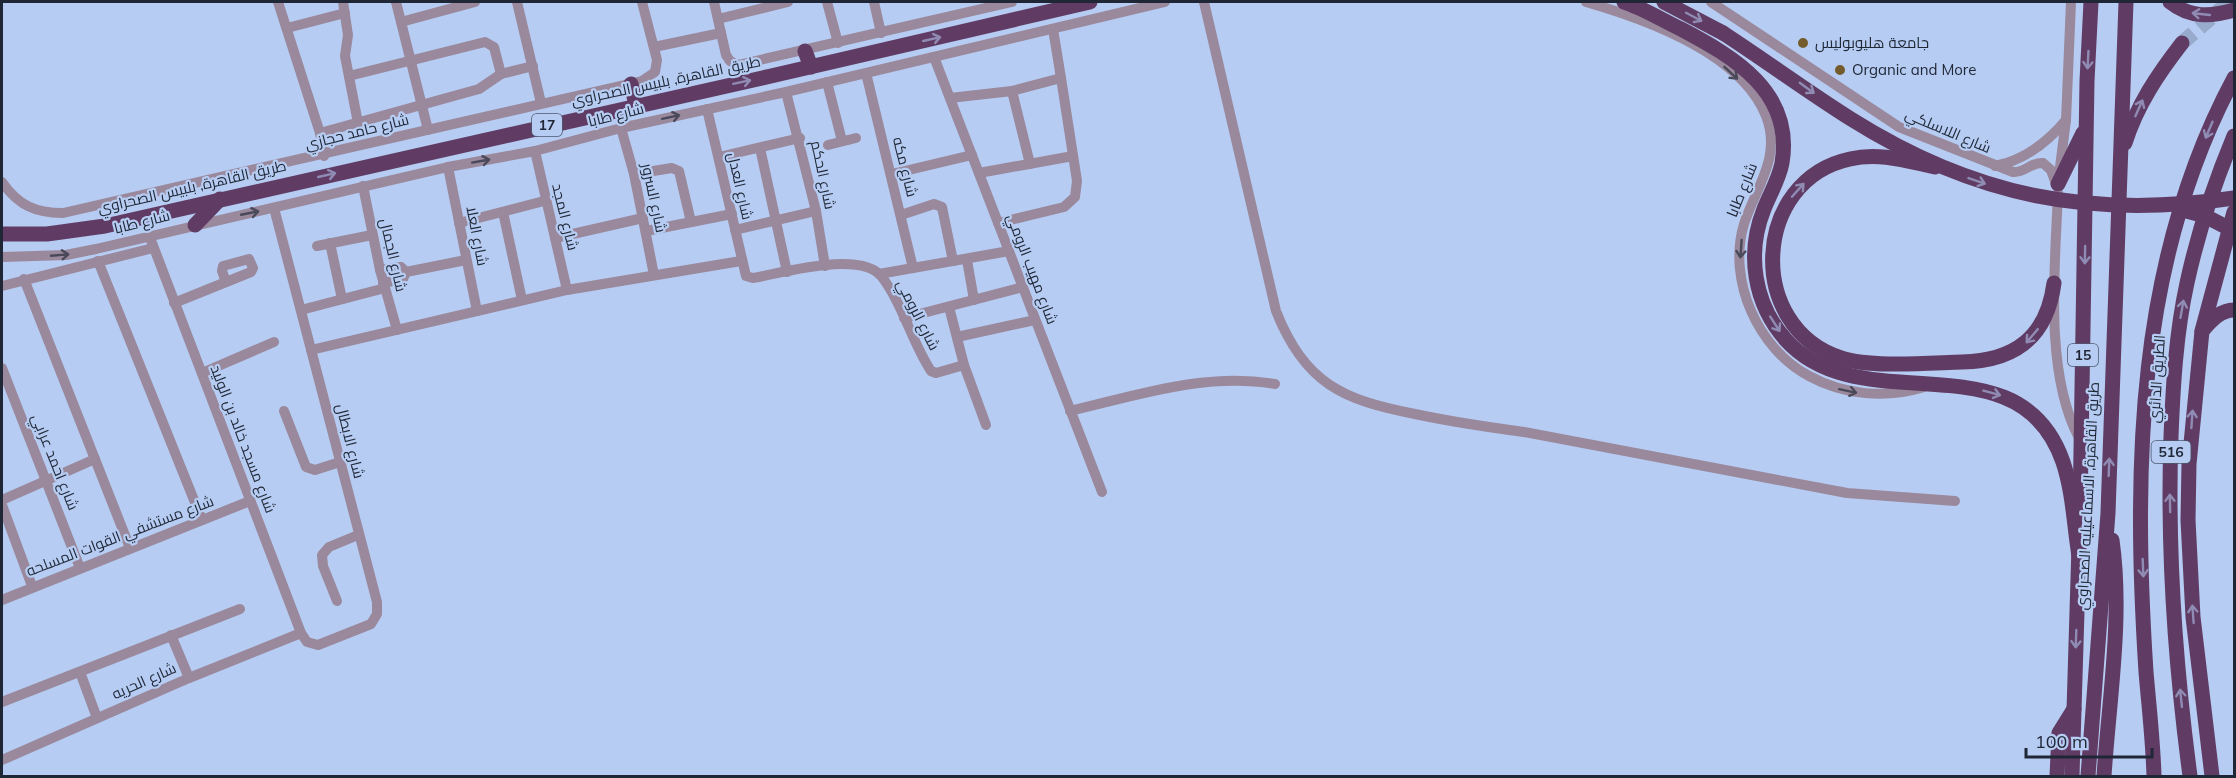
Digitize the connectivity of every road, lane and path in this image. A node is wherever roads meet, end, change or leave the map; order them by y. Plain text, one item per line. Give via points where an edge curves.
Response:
1 (278, 2) edge
2 (396, 2) edge
3 (475, 2) edge
4 (517, 2) edge
5 (642, 2) edge
6 (714, 2) edge
7 (782, 2) edge
8 (827, 2) edge
9 (874, 2) edge
10 (1012, 2) edge
11 (1166, 2) edge
12 (1204, 2) edge
13 (1586, 2) edge
14 (1664, 2) edge
15 (1711, 2) edge
16 (2071, 2) edge
17 (2091, 2) edge
18 (2126, 2) edge
19 (2170, 2) edge
20 (1080, 3) edge
21 (444, 6) edge
22 (976, 6) edge
23 (1625, 6) edge
24 (344, 7) edge
25 (2235, 10) edge
26 (718, 19) junction
27 (401, 21) junction
28 (287, 28) junction
29 (1053, 29) junction
30 (722, 33) junction
31 (880, 33) junction
32 (838, 43) junction
33 (2182, 43) tunnel mouth
34 (654, 47) junction
35 (805, 51) junction
36 (934, 57) junction
37 (411, 61) junction
38 (533, 66) junction
39 (811, 67) junction
40 (866, 73) junction
41 (501, 75) junction
42 (349, 76) junction
43 (1061, 78) junction
44 (2235, 78) edge
45 (826, 82) junction
46 (631, 84) junction
47 (1012, 91) junction
48 (786, 92) junction
49 (950, 98) junction
50 (541, 103) junction
51 (422, 105) junction
52 (636, 105) junction
53 (707, 110) junction
54 (2066, 120) junction
55 (358, 123) junction
56 (2086, 127) junction
57 (621, 128) junction
58 (428, 130) junction
59 (320, 133) junction
60 (2235, 136) edge
61 (800, 138) junction
62 (856, 138) dead end
63 (842, 141) junction
64 (828, 145) dead end
65 (760, 148) junction
66 (535, 151) junction
67 (324, 156) junction
68 (972, 156) junction
69 (1073, 156) junction
70 (719, 157) junction
71 (2119, 163) junction
72 (1030, 164) junction
73 (1995, 166) junction
74 (448, 167) junction
75 (1944, 169) junction
76 (979, 173) junction
77 (634, 174) junction
78 (892, 174) junction
79 (2, 182) edge
80 (363, 186) junction
81 (2058, 187) junction
82 (2235, 198) edge
83 (220, 199) junction
84 (544, 201) junction
85 (2164, 207) junction
86 (274, 208) junction
87 (816, 211) junction
88 (503, 212) junction
89 (2235, 212) edge
90 (732, 214) junction
91 (901, 215) junction
92 (643, 218) junction
93 (777, 220) junction
94 (691, 222) junction
95 (459, 223) junction
96 (998, 223) junction
97 (195, 225) junction
98 (735, 230) junction
99 (646, 231) junction
100 (2235, 231) edge
101 (2, 234) edge
102 (149, 235) junction
103 (372, 235) junction
104 (555, 238) junction
105 (330, 243) junction
106 (317, 246) dead end
107 (153, 248) junction
108 (1009, 250) junction
109 (2, 257) edge
110 (466, 260) junction
111 (967, 260) junction
112 (98, 261) junction
113 (953, 261) junction
114 (742, 265) junction
115 (825, 266) junction
116 (913, 268) junction
117 (380, 270) junction
118 (406, 272) junction
119 (787, 272) junction
120 (879, 274) junction
121 (654, 275) junction
122 (24, 279) junction
123 (226, 282) dead end
124 (2054, 283) junction
125 (2, 286) edge
126 (384, 286) junction
127 (1023, 287) junction
128 (567, 290) junction
129 (342, 299) junction
130 (522, 300) junction
131 (974, 300) junction
132 (174, 303) junction
133 (949, 307) junction
134 (300, 310) junction
135 (2235, 310) edge
136 (477, 311) junction
137 (904, 318) junction
138 (1035, 320) junction
139 (397, 330) junction
140 (2202, 331) junction
141 (957, 337) junction
142 (274, 342) dead end
143 (311, 350) junction
144 (964, 365) junction
145 (2, 368) edge
146 (202, 373) junction
147 (1275, 384) dead end
148 (7, 397) edge
149 (284, 411) dead end
150 (1070, 411) junction
151 (986, 424) dead end
152 (2082, 444) junction
153 (96, 459) junction
154 (340, 462) junction
155 (45, 480) junction
156 (1102, 492) dead end
157 (2, 500) edge
158 (250, 501) junction
159 (1955, 501) dead end
160 (2, 505) edge
161 (2108, 513) junction
162 (202, 520) junction
163 (358, 536) junction
164 (130, 548) junction
165 (2079, 556) junction
166 (80, 568) junction
167 (32, 586) junction
168 (2, 600) edge
169 (337, 600) dead end
170 (240, 609) dead end
171 (301, 633) junction
172 (171, 635) junction
173 (80, 672) junction
174 (189, 678) junction
175 (2, 702) edge
176 (2074, 709) junction
177 (97, 718) junction
178 (2, 760) edge
179 (2056, 777) edge
180 (2072, 777) edge
181 (2088, 777) edge
182 (2104, 777) edge
183 (2154, 777) edge
184 (2190, 777) edge
185 (2212, 777) edge

1 - 28 street
2 - 27 street
3 - 21 street
4 - 38 street
5 - 34 street, شارع حامد حجازي
6 - 26 street
7 - 26 street
8 - 32 street
9 - 31 street
10 - 22 street
11 - 29 street, شارع طابا
12 - 159 street via 1276,311 1302,359 1329,386 1371,405 1475,426 1847,493
13 - 23 street
14 -> 75 highway, bridge via 1723,33 1852,120
15 - 73 street, شارع اللاسلكي via 1899,127
16 - 54 street
17 -> 56 highway, طريق القاهرة, الاسماعيليه الصحراوي / 15
18 - 71 highway, طريق القاهرة, الاسماعيليه الصحراوي / 15
25 -> 19 highway via 2204,16
39 -> 20 highway, طريق القاهرة, بلبيس الصحراوي / 17
21 - 27 street
22 - 31 street
23 -> 165 highway via 1700,39 1743,65 1775,109 1784,144 1782,163 1756,234 1753,257 1759,290 1776,327 1803,356 1827,370 1853,378 1971,388 2012,399 2042,423 2062,461
24 - 28 street
24 - 42 street
26 - 30 street
27 - 37 street
28 - 59 street
29 - 36 street, شارع طابا
29 - 43 street
30 - 34 street
30 - 35 street via 726,55 738,65
31 - 32 street
32 - 35 street
71 -> 33 highway via 2143,99
34 - 46 street, شارع حامد حجازي via 655,72 650,78
35 - 39 highway
36 - 40 street, شارع طابا
36 - 49 street, شارع مهيب الرومي
37 - 41 street via 485,42 494,47
37 - 42 street
37 - 51 street
38 - 41 street
38 - 50 street
52 -> 39 highway, طريق القاهرة, بلبيس الصحراوي / 17
40 - 45 street, شارع طابا
40 - 78 street, شارع مكه
41 - 51 street via 479,88
42 - 55 street
43 - 47 street
43 - 69 street
44 -> 183 highway, الطريق الدائري / 516 via 2197,158 2175,225 2149,351 2142,445 2146,673
45 - 48 street, شارع طابا
45 - 63 street
46 - 50 street, شارع حامد حجازي
46 - 52 highway
47 - 49 street
47 - 72 street
48 - 53 street, شارع طابا
48 - 61 street, شارع الحكم
49 - 68 street, شارع مهيب الرومي
50 - 58 street, شارع حامد حجازي
51 - 55 street
51 - 58 street
83 -> 52 highway, طريق القاهرة, بلبيس الصحراوي / 17
57 -> 53 street, شارع طابا
53 - 70 street, شارع العدل
54 - 73 street, شارع اللاسلكي via 2031,152
54 - 81 street
55 - 59 street
56 - 81 highway
56 -> 152 highway, طريق القاهرة, الاسماعيليه الصحراوي / 15
57 - 66 street, شارع طابا
57 - 77 street, شارع السرور
58 - 67 street, شارع حامد حجازي
59 - 67 street
184 -> 60 highway, الطريق الدائري / 516 via 2171,593 2173,393 2179,323 2195,246
61 - 65 street
61 - 87 street, شارع الحكم
62 - 63 street
63 - 64 street
65 - 70 street
65 - 93 street
74 -> 66 street, شارع طابا
66 - 84 street, شارع المجد
67 - 79 street, شارع حامد حجازي via 63,213 45,213 22,204 12,198
68 - 76 street, شارع مهيب الرومي
68 - 78 street
69 - 72 street
69 - 96 street via 1077,190 1071,202
70 - 90 street, شارع العدل
161 -> 71 highway, طريق القاهرة, الاسماعيليه الصحراوي / 15
72 - 76 street
73 - 81 street, شارع اللاسلكي via 2018,172 2043,163 2052,170
74 - 80 street, شارع طابا
74 - 95 street, شارع العلا
75 -> 85 highway, bridge via 1981,183 2059,201
124 -> 75 highway via 2048,311 2038,328 2021,348 2003,356 1968,362 1855,362 1814,346 1797,330 1781,307 1774,284 1773,238 1794,192 1834,164 1875,156
76 - 96 street, شارع مهيب الرومي
77 - 92 street, شارع السرور
77 - 94 street via 676,168
78 - 91 street, شارع مكه
80 - 86 street, شارع طابا
80 - 103 street, شارع الجمال
81 - 124 street
82 - 85 highway, bridge
83 - 97 highway
83 - 101 highway, طريق القاهرة, بلبيس الصحراوي / 17 via 105,226 46,234
84 - 88 street
84 - 104 street, شارع المجد
85 - 100 highway, bridge via 2205,216
97 -> 86 street, شارع طابا
86 - 134 street, شارع الابطال
87 - 93 street
87 - 115 street, شارع الحكم
88 - 95 street
88 - 130 street
89 - 140 highway, 516
90 - 94 street
90 - 98 street, شارع العدل
91 - 113 street via 934,204 942,207
91 - 116 street, شارع مكه
92 - 99 street, شارع السرور
92 - 104 street
93 - 98 street
93 - 119 street
94 - 99 street
95 - 110 street, شارع العلا
96 - 108 street, شارع مهيب الرومي
97 - 102 street, شارع طابا
98 - 114 street, شارع العدل
99 - 121 street, شارع السرور
102 - 107 street, شارع مسجد خالد بن الوليد
109 -> 102 street, شارع طابا via 66,255
103 - 105 street
103 - 117 street, شارع الجمال
104 - 128 street, شارع المجد
105 - 106 street
105 - 129 street
107 - 112 street
107 - 132 street, شارع مسجد خالد بن الوليد
108 - 111 street
108 - 127 street, شارع مهيب الرومي
110 - 118 street
110 - 136 street, شارع العلا
111 - 113 street
111 - 131 street
112 - 122 street
112 - 162 street
113 - 116 street
114 - 119 street, شارع الرومي via 746,276 753,278
114 - 121 street
115 - 119 street, شارع الرومي
115 - 120 street, شارع الرومي via 860,264
116 - 120 street
117 - 118 street via 401,267
117 - 126 street, شارع الجمال
118 - 126 street via 403,279
120 - 137 street, شارع الرومي
121 - 128 street
122 - 125 street
122 - 153 street
123 - 132 street
124 - 152 street via 2062,391
126 - 129 street
126 - 139 street, شارع الجمال
127 - 131 street
127 - 138 street, شارع مهيب الرومي
128 - 130 street
129 - 134 street
130 - 136 street
131 - 133 street
132 - 146 street, شارع مسجد خالد بن الوليد
133 - 137 street
133 - 141 street
134 - 143 street, شارع الابطال
135 - 140 highway via 2212,319
136 - 139 street
137 - 144 street, شارع الرومي via 931,371
138 - 141 street
138 - 150 street, شارع مهيب الرومي
139 - 143 street
185 -> 140 highway, 516 via 2197,660 2188,520 2193,405
141 - 144 street
142 - 146 street
143 - 154 street, شارع الابطال
144 - 151 street
145 - 148 street, شارع احمد عرابي
146 - 158 street, شارع مسجد خالد بن الوليد
147 - 150 street via 1244,380 1202,382
148 - 155 street, شارع احمد عرابي
149 - 154 street via 306,467 315,470
150 - 156 street, شارع مهيب الرومي
152 - 165 highway, طريق القاهرة, الاسماعيليه الصحراوي / 15
153 - 155 street
153 - 164 street
154 - 163 street, شارع الابطال
155 - 157 street
155 - 166 street, شارع احمد عرابي
158 - 162 street, شارع مستشفي القوات المسلحه
158 - 171 street, شارع مسجد خالد بن الوليد
160 - 167 street
161 - 181 highway, طريق القاهرة, الاسماعيليه الصحراوي / 15
161 - 182 highway via 2115,584
162 - 164 street, شارع مستشفي القوات المسلحه
163 - 169 street via 329,547 322,555
163 - 171 street, شارع الابطال via 377,614 371,624 318,645 307,642
164 - 166 street, شارع مستشفي القوات المسلحه
165 -> 176 highway, طريق القاهرة, الاسماعيليه الصحراوي / 15
166 - 167 street, شارع مستشفي القوات المسلحه
167 - 168 street, شارع مستشفي القوات المسلحه
170 - 172 street
171 - 174 street, شارع الحريه
172 - 173 street
172 - 174 street
173 - 175 street
173 - 177 street
174 - 177 street, شارع الحريه
176 - 179 highway via 2059,733
176 - 180 highway, طريق القاهرة, الاسماعيليه الصحراوي / 15
177 - 178 street, شارع الحريه

